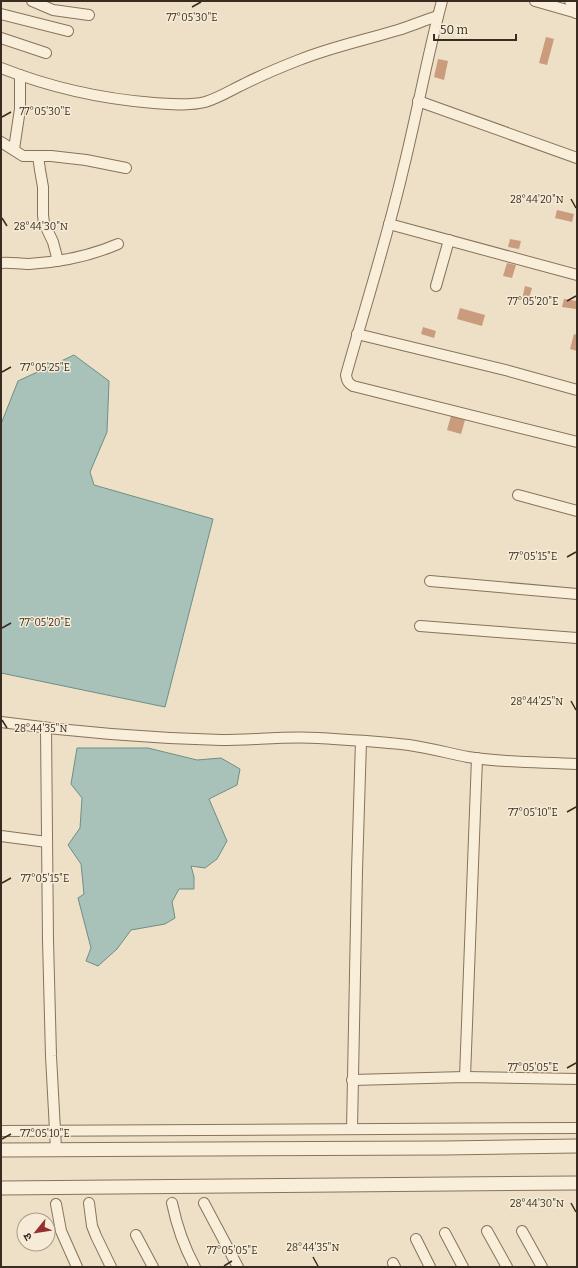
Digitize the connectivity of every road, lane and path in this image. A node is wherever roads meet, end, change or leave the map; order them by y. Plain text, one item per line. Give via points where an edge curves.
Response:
1 (32, 1) edge
2 (442, 1) edge
3 (535, 1) edge
4 (570, 1) edge
5 (576, 13) edge
6 (1, 14) edge
7 (89, 15) dead end
8 (438, 16) junction
9 (68, 31) dead end
10 (1, 38) edge
11 (46, 53) dead end
12 (1, 68) edge
13 (20, 75) junction
14 (418, 101) junction
15 (1, 142) edge
16 (14, 149) junction
17 (38, 156) junction
18 (577, 158) edge
19 (126, 168) dead end
20 (389, 224) junction
21 (449, 240) junction
22 (118, 244) dead end
23 (58, 261) junction
24 (1, 263) edge
25 (577, 275) edge
26 (436, 286) dead end
27 (357, 334) junction
28 (577, 390) edge
29 (577, 442) edge
30 (518, 495) dead end
31 (577, 511) edge
32 (430, 581) dead end
33 (577, 594) edge
34 (420, 626) dead end
35 (577, 638) edge
36 (1, 722) edge
37 (46, 728) junction
38 (361, 741) junction
39 (477, 758) junction
40 (577, 764) edge
41 (1, 836) edge
42 (47, 842) junction
43 (465, 1077) junction
44 (577, 1078) edge
45 (352, 1080) junction
46 (577, 1128) edge
47 (352, 1129) junction
48 (1, 1130) edge
49 (55, 1130) junction
50 (577, 1146) edge
51 (56, 1149) junction
52 (1, 1150) edge
53 (577, 1183) edge
54 (1, 1188) edge
55 (89, 1203) dead end
56 (172, 1203) dead end
57 (204, 1203) dead end
58 (56, 1204) dead end
59 (522, 1230) dead end
60 (486, 1231) dead end
61 (445, 1232) dead end
62 (136, 1235) dead end
63 (416, 1239) dead end
64 (77, 1267) edge
65 (111, 1267) edge
66 (153, 1267) edge
67 (195, 1267) edge
68 (238, 1267) edge
69 (430, 1267) edge
70 (463, 1267) edge
71 (507, 1267) edge
72 (542, 1267) edge

1 - 7 street via 53,10
2 - 8 street
3 - 5 street
4 - 5 street
6 - 9 street
8 - 13 street via 301,59 206,102 171,104 116,99
8 - 14 street
10 - 11 street
12 - 13 street
13 - 16 street via 20,109
14 - 18 street
14 - 20 street
15 - 16 street
16 - 17 street via 22,156
17 - 19 street via 86,160
17 - 23 street via 43,187 44,223 55,247
20 - 21 street
20 - 27 street
21 - 25 street
21 - 26 street
22 - 23 street via 91,255
23 - 24 street
27 - 28 street
27 - 29 street via 346,375 349,384 353,386
30 - 31 street
32 - 33 street
34 - 35 street
36 - 37 street
37 - 38 street via 171,739 303,738
37 - 42 street
38 - 39 street via 409,745
38 - 45 street
39 - 40 street
39 - 43 street
41 - 42 street
42 - 49 street via 50,1056
43 - 44 street
43 - 45 street
45 - 47 street
46 - 47 street
47 - 49 street
48 - 49 street
49 - 51 street
50 - 51 street
51 - 52 street
53 - 54 street
55 - 65 street via 92,1226
56 - 67 street via 182,1242
57 - 68 street
58 - 64 street via 61,1231
59 - 72 street
60 - 71 street
61 - 70 street
62 - 66 street
63 - 69 street

